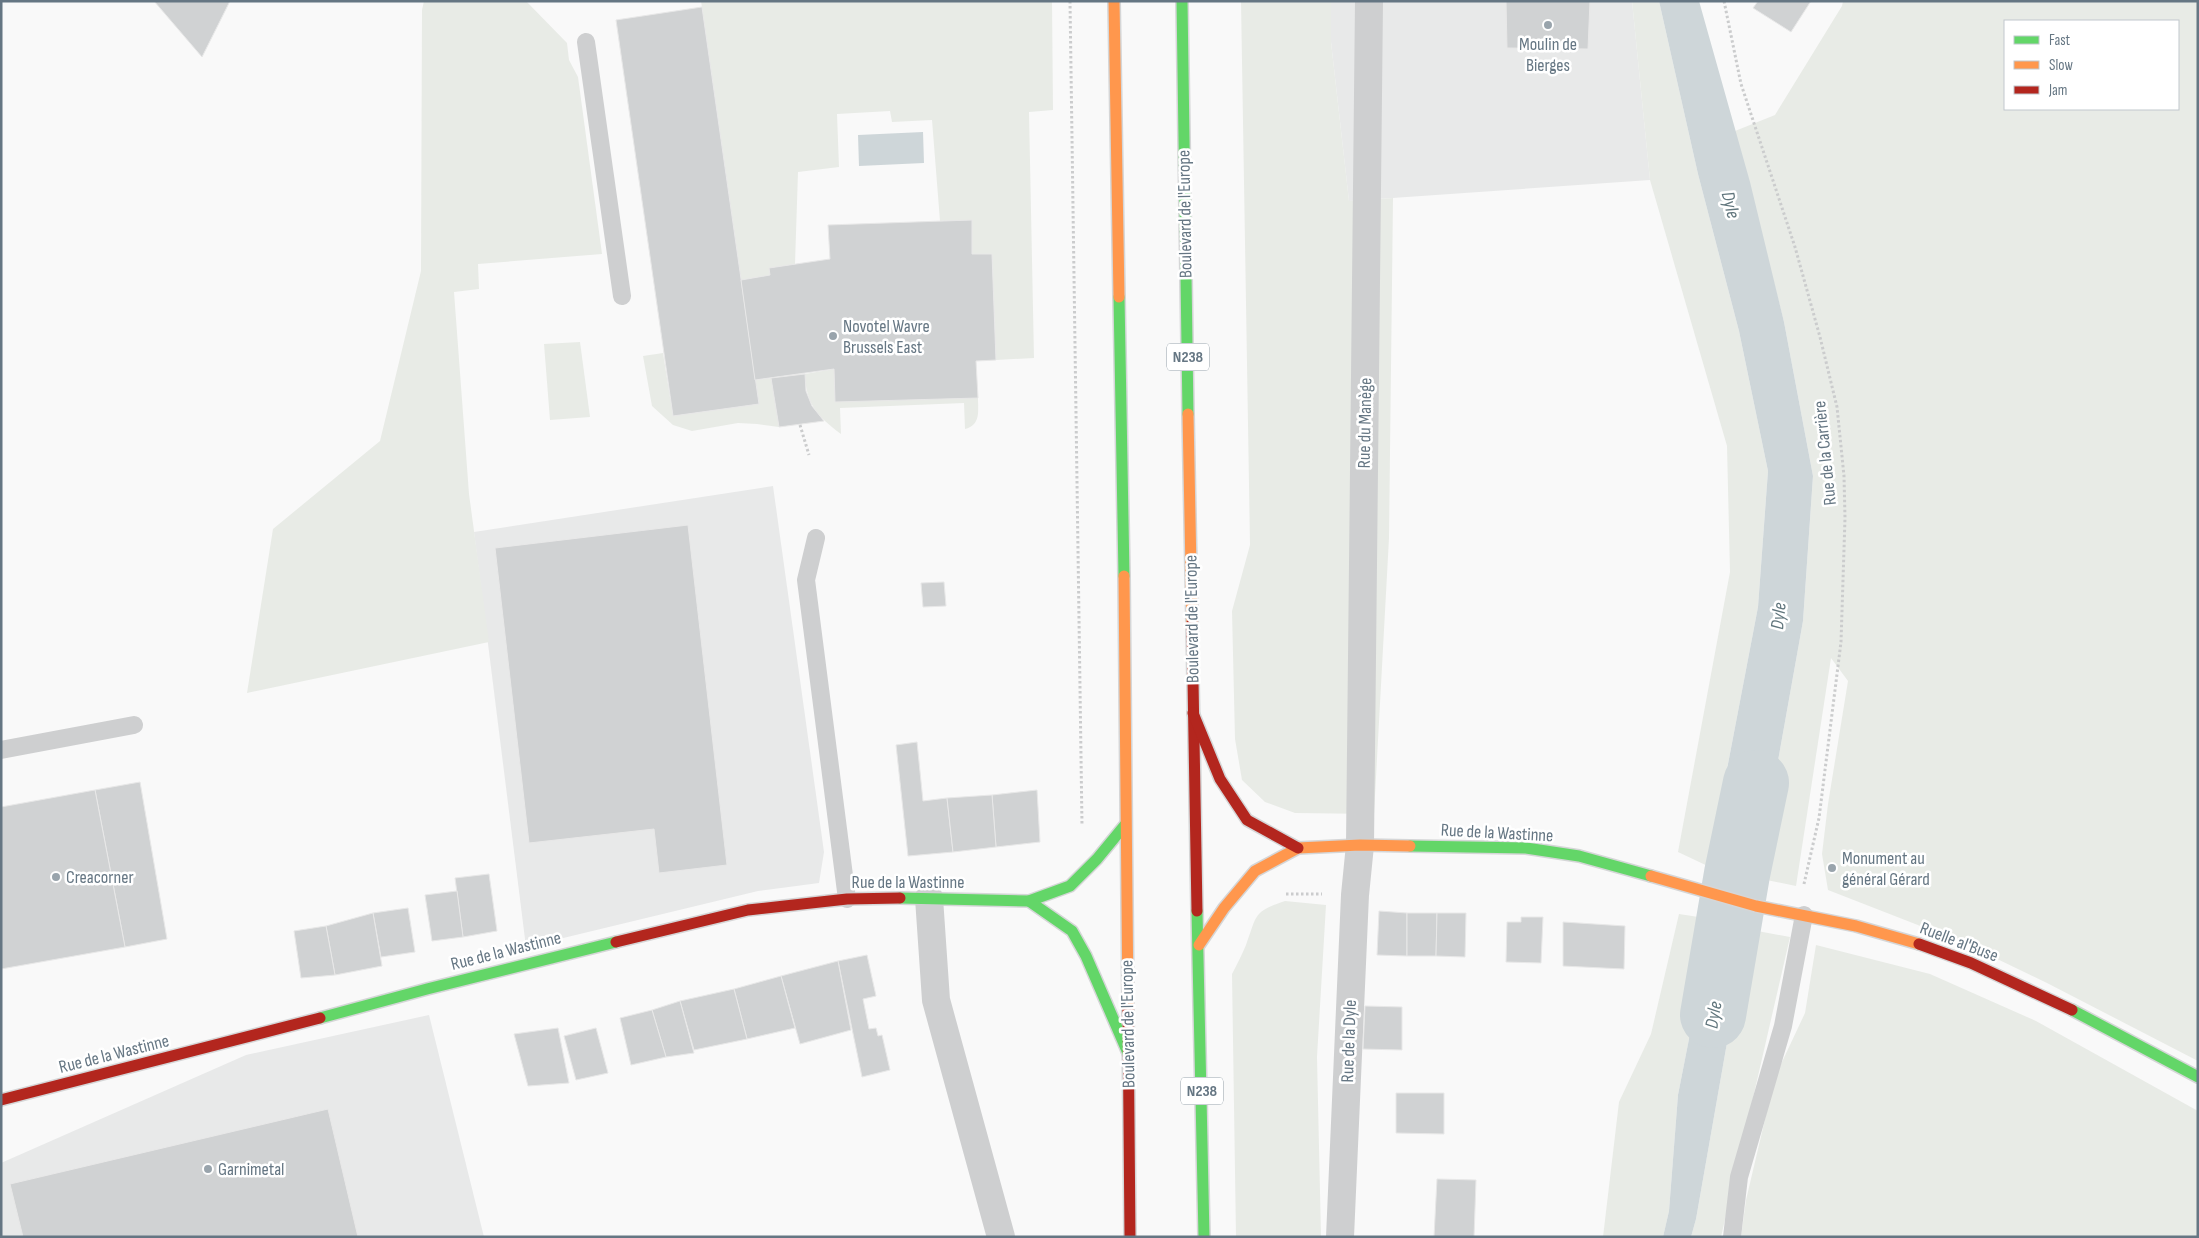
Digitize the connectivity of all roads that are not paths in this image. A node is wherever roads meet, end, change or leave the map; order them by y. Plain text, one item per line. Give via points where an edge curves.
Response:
1 (1114, 1) edge
2 (1182, 1) edge
3 (1369, 1) edge
4 (586, 42) dead end
5 (622, 296) dead end
6 (816, 538) dead end
7 (1193, 712) junction
8 (134, 725) dead end
9 (1, 750) edge
10 (1125, 825) junction
11 (1360, 845) junction
12 (1298, 848) junction
13 (1689, 888) joint
14 (928, 898) junction
15 (846, 899) junction
16 (1029, 901) junction
17 (1804, 915) junction
18 (1199, 945) junction
19 (1128, 1053) junction
20 (2198, 1077) edge
21 (1, 1100) edge
22 (1001, 1237) edge
23 (1130, 1237) edge
24 (1204, 1237) edge
25 (1340, 1237) edge
26 (1732, 1237) edge

1 - 10 main road, Boulevard de l'Europe via 1125,637
2 - 7 main road, Boulevard de l'Europe / N238
3 - 11 street, Rue du Manège
4 - 5 lane
6 - 15 lane via 806,580
7 - 12 main road via 1220,779 1247,820
7 - 18 main road, Boulevard de l'Europe / N238
8 - 9 lane
10 - 16 main road, Rue de la Wastinne via 1070,886
10 - 19 main road, Boulevard de l'Europe
11 - 12 main road, Rue de la Wastinne
11 - 13 main road, Rue de la Wastinne via 1526,848 1579,856
11 - 25 street, Rue de la Dyle
12 - 18 main road, Rue de la Wastinne via 1255,871
13 - 17 main road, Ruelle al'Buse
14 - 15 main road, Rue de la Wastinne
14 - 16 main road, Rue de la Wastinne
14 - 22 street via 936,1000
15 - 21 main road, Rue de la Wastinne via 748,910 427,989
16 - 19 main road via 1072,931
17 - 20 main road, Ruelle al'Buse via 1913,942 1971,963 2049,998
17 - 26 lane via 1783,1026 1739,1177
18 - 24 main road, Boulevard de l'Europe / N238
19 - 23 main road, Boulevard de l'Europe

